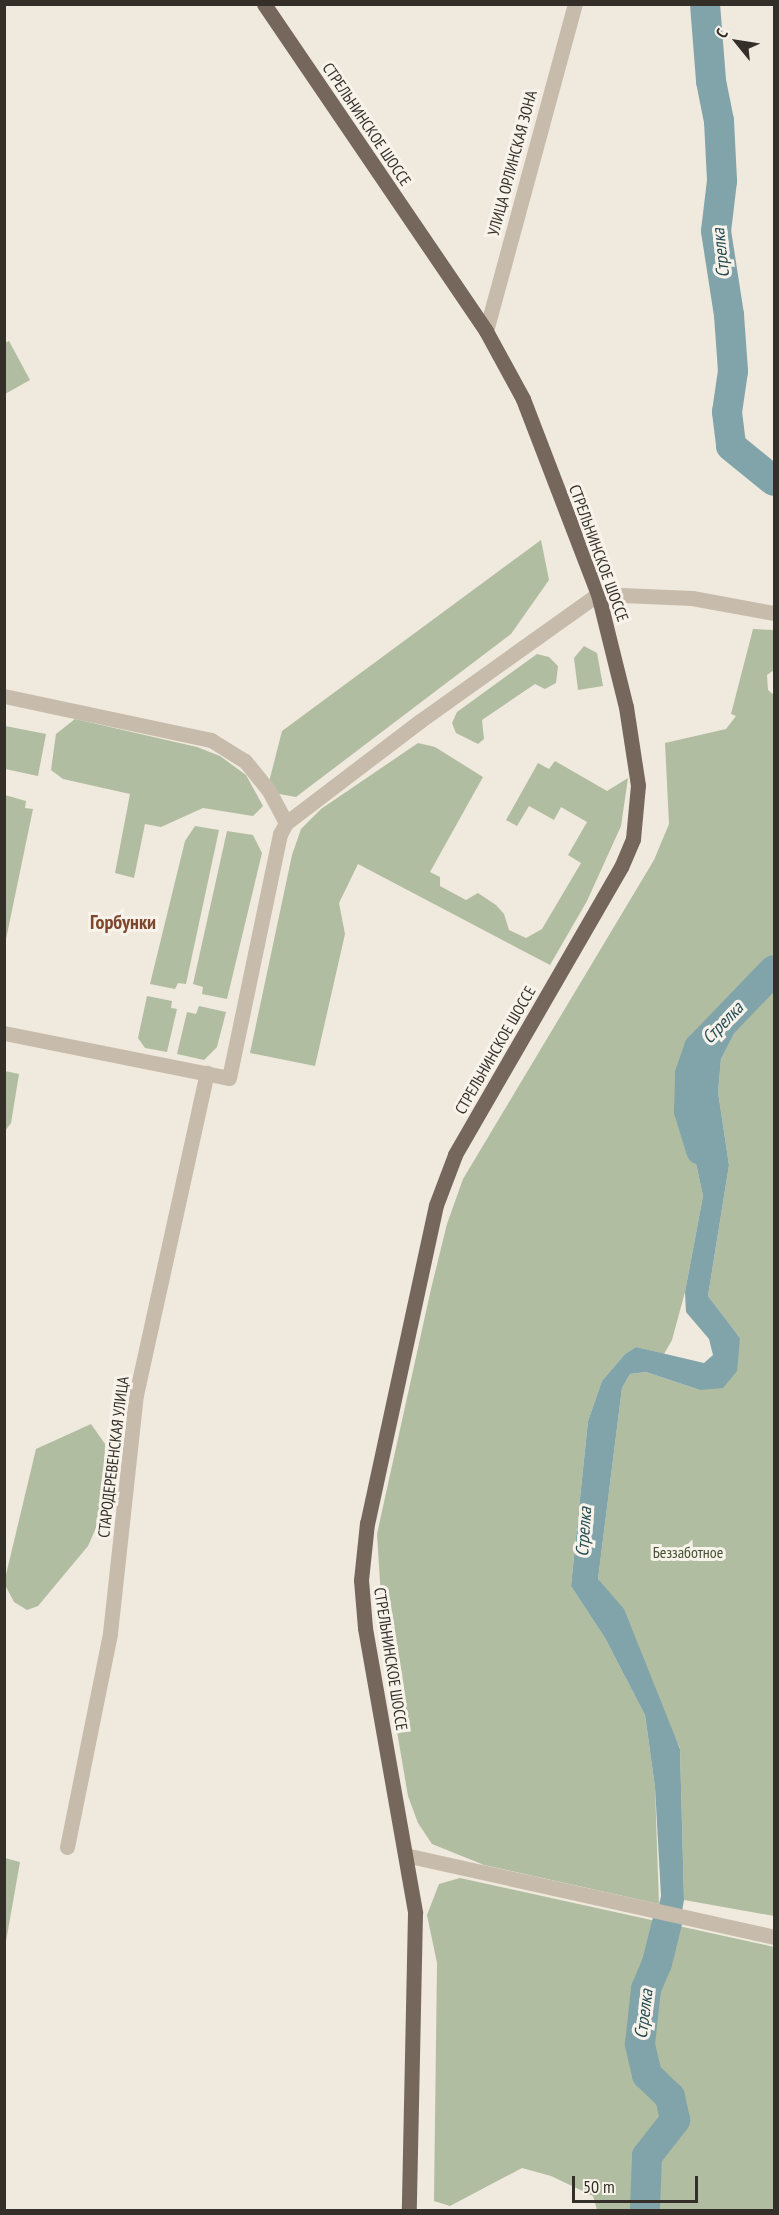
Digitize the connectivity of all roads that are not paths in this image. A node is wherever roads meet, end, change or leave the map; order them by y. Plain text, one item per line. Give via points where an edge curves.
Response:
1 (264, 4) edge
2 (575, 4) edge
3 (486, 331) junction
4 (598, 594) junction
5 (774, 613) edge
6 (4, 696) edge
7 (285, 823) junction
8 (4, 1034) edge
9 (207, 1073) junction
10 (67, 1847) dead end
11 (405, 1855) junction
12 (774, 1937) edge
13 (409, 2211) edge

1 - 3 main road, СТРЕЛЬНИНСКОЕ ШОССЕ
2 - 3 street, УЛИЦА ОРЛИНСКАЯ ЗОНА
3 - 4 main road, СТРЕЛЬНИНСКОЕ ШОССЕ via 523,399
4 - 5 street via 692,598
4 - 7 street
4 - 11 main road, СТРЕЛЬНИНСКОЕ ШОССЕ via 626,707 638,785 633,839 602,903 455,1155 443,1185 421,1260 367,1523 361,1580 365,1628
6 - 7 street via 212,740 245,761 268,789
7 - 9 street via 229,1078
8 - 9 street
9 - 10 street, СТАРОДЕРЕВЕНСКАЯ УЛИЦА via 136,1395 110,1633
11 - 12 street
11 - 13 main road, СТРЕЛЬНИНСКОЕ ШОССЕ via 415,1913 416,1970

